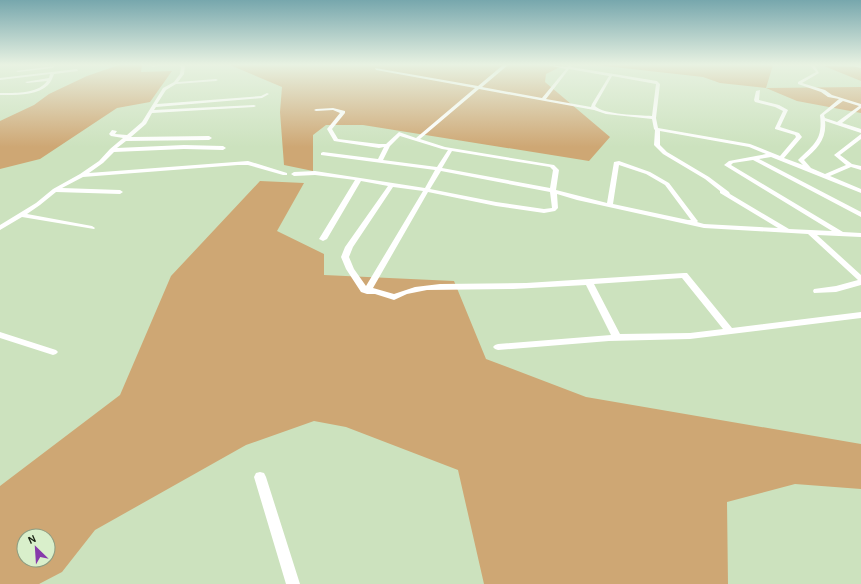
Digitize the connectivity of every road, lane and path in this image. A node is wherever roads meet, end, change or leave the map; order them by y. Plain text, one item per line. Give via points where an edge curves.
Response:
1 (24, 92) edge
2 (162, 92) edge
3 (474, 92) edge
4 (502, 92) edge
5 (549, 92) edge
6 (601, 92) edge
7 (657, 92) edge
8 (758, 92) edge
9 (825, 92) edge
10 (0, 94) edge
11 (267, 94) dead end
12 (543, 100) junction
13 (842, 100) junction
14 (861, 105) edge
15 (154, 106) junction
16 (254, 106) dead end
17 (595, 109) junction
18 (316, 110) dead end
19 (150, 112) junction
20 (654, 118) junction
21 (823, 119) junction
22 (839, 123) junction
23 (658, 130) junction
24 (114, 131) dead end
25 (861, 131) edge
26 (861, 136) edge
27 (127, 138) junction
28 (209, 138) dead end
29 (417, 139) junction
30 (388, 145) junction
31 (223, 148) dead end
32 (451, 149) junction
33 (112, 150) junction
34 (323, 154) dead end
35 (772, 155) junction
36 (781, 158) junction
37 (755, 159) junction
38 (380, 160) junction
39 (850, 165) junction
40 (861, 168) edge
41 (438, 169) junction
42 (810, 170) junction
43 (285, 174) dead end
44 (294, 174) dead end
45 (82, 175) junction
46 (826, 176) junction
47 (359, 179) junction
48 (392, 184) junction
49 (712, 188) dead end
50 (55, 190) junction
51 (426, 190) junction
52 (553, 190) junction
53 (861, 191) edge
54 (120, 192) dead end
55 (727, 193) junction
56 (610, 205) junction
57 (861, 214) edge
58 (21, 215) junction
59 (685, 222) junction
60 (0, 228) edge
61 (92, 228) dead end
62 (787, 231) junction
63 (810, 232) junction
64 (842, 234) junction
65 (861, 235) edge
66 (323, 239) dead end
67 (861, 279) edge
68 (589, 282) junction
69 (861, 282) edge
70 (368, 291) junction
71 (817, 291) dead end
72 (861, 315) edge
73 (730, 331) junction
74 (0, 335) edge
75 (617, 338) junction
76 (498, 347) dead end
77 (53, 352) dead end
78 (260, 477) dead end
79 (293, 584) edge

1 - 10 street
2 - 15 street
3 - 29 street
4 - 12 street
5 - 12 street
6 - 17 street via 593,106
7 - 20 street
8 - 36 street via 757,101 786,110 777,128 799,136
9 - 13 street
11 - 15 street via 262,97
12 - 17 street
13 - 14 street
13 - 21 street via 823,114
14 - 22 street
15 - 19 street
16 - 19 street
17 - 20 street via 606,113
18 - 30 street via 333,109 342,112 329,129 336,140
19 - 27 street via 144,123
20 - 23 street via 655,128
21 - 22 street
21 - 42 street via 822,138 808,156 801,160
22 - 25 street
23 - 35 street via 738,144
23 - 55 street via 657,145 665,153
24 - 27 street via 113,135
26 - 39 street via 837,155
27 - 28 street
27 - 33 street
29 - 30 street via 399,134
29 - 32 street
30 - 38 street
31 - 33 street via 184,146
32 - 41 street
32 - 52 street via 552,166 556,170
33 - 45 street via 101,162
34 - 38 street
35 - 36 street
35 - 37 street
36 - 42 street
37 - 57 street
37 - 64 street via 730,162 727,165
38 - 41 street
39 - 40 street
39 - 46 street
41 - 51 street
41 - 52 street
42 - 46 street
43 - 45 street via 248,163 238,163
44 - 47 street via 315,173
45 - 50 street
46 - 53 street
47 - 48 street
47 - 66 street
48 - 51 street
48 - 70 street via 349,246 345,257 364,290
49 - 55 street
50 - 54 street
50 - 58 street
51 - 52 street via 496,204 549,211 555,208
51 - 70 street
52 - 56 street
55 - 62 street
56 - 59 street
56 - 59 street via 616,162 648,173 667,184 696,221
58 - 60 street
58 - 61 street
59 - 62 street via 704,226
62 - 63 street
63 - 64 street
63 - 67 street
64 - 65 street
68 - 70 street via 488,287 450,286 406,291 394,297
68 - 73 street via 684,276
68 - 75 street
69 - 71 street
72 - 73 street
73 - 75 street via 690,336
74 - 77 street
75 - 76 street
78 - 79 street

